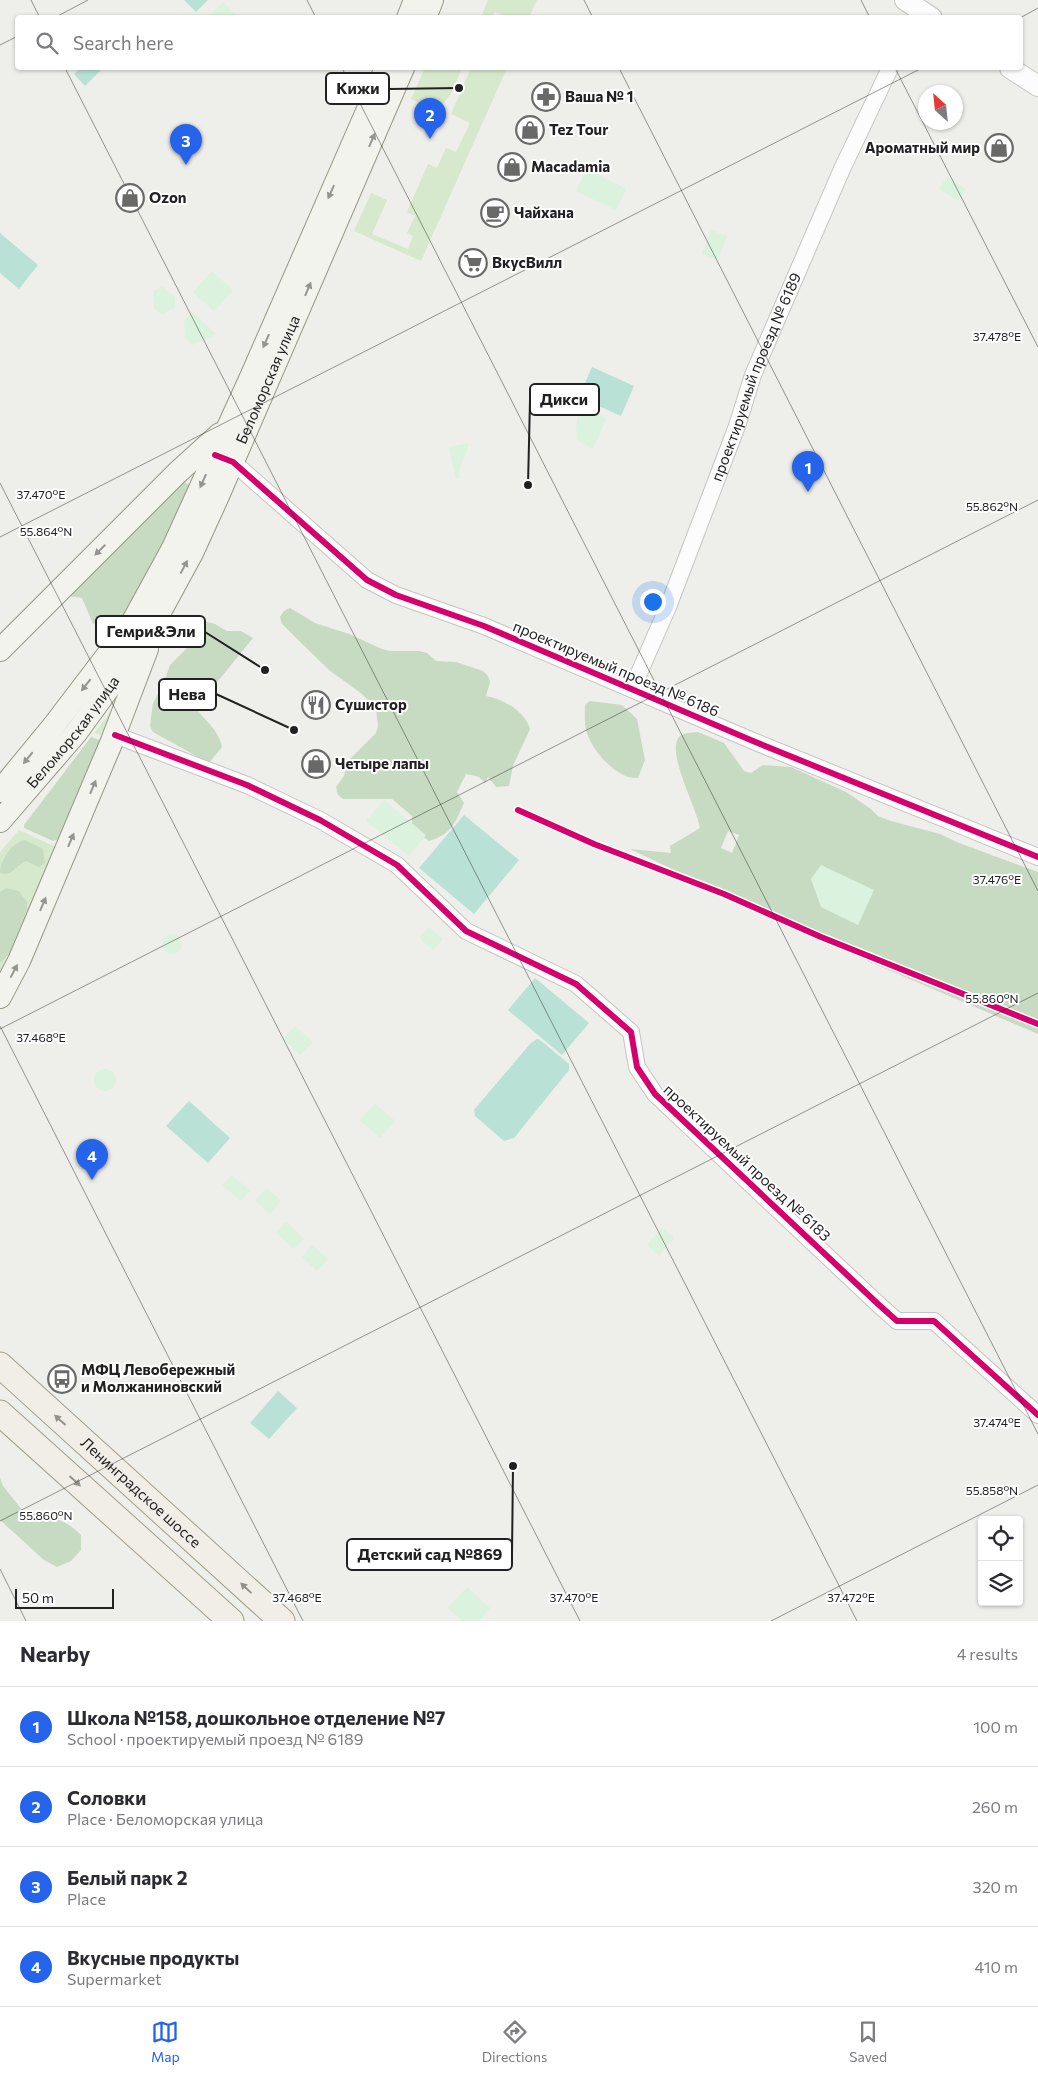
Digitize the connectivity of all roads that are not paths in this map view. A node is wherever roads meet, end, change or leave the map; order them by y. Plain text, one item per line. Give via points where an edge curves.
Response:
1 (415, 0) edge
2 (432, 0) edge
3 (409, 15) edge
4 (426, 15) edge
5 (385, 70) edge
6 (402, 70) edge
7 (889, 70) edge
8 (1013, 70) edge
9 (1038, 86) edge
10 (231, 421) junction
11 (224, 458) junction
12 (161, 610) junction
13 (0, 650) edge
14 (632, 689) junction
15 (115, 735) junction
16 (0, 791) edge
17 (0, 821) edge
18 (1038, 858) edge
19 (0, 997) edge
20 (0, 1365) edge
21 (0, 1413) edge
22 (1038, 1415) edge
23 (231, 1621) edge
24 (282, 1621) edge

1 - 3 main road
2 - 4 main road
5 -> 10 main road, Беломорская улица
11 -> 6 main road, Беломорская улица
7 - 14 street, проектируемый проезд № 6189 via 842,169 753,375 737,426 668,607
8 - 9 street
10 - 11 main road, Беломорская улица
10 -> 13 main road
12 -> 11 main road, Беломорская улица via 192,553
11 - 14 street, проектируемый проезд № 6186 via 367,580 396,595 484,626
11 -> 16 main road, Беломорская улица via 132,623 56,724
12 - 15 main road
12 - 17 main road, Беломорская улица via 76,732
14 - 18 street, проектируемый проезд № 6186
19 -> 15 main road via 19,962
15 - 22 street, проектируемый проезд № 6183 via 247,785 320,820 397,865 466,931 576,984 631,1032 637,1067 655,1094 878,1304 897,1321 934,1321
24 -> 20 main road, Ленинградское шоссе
21 -> 23 main road

